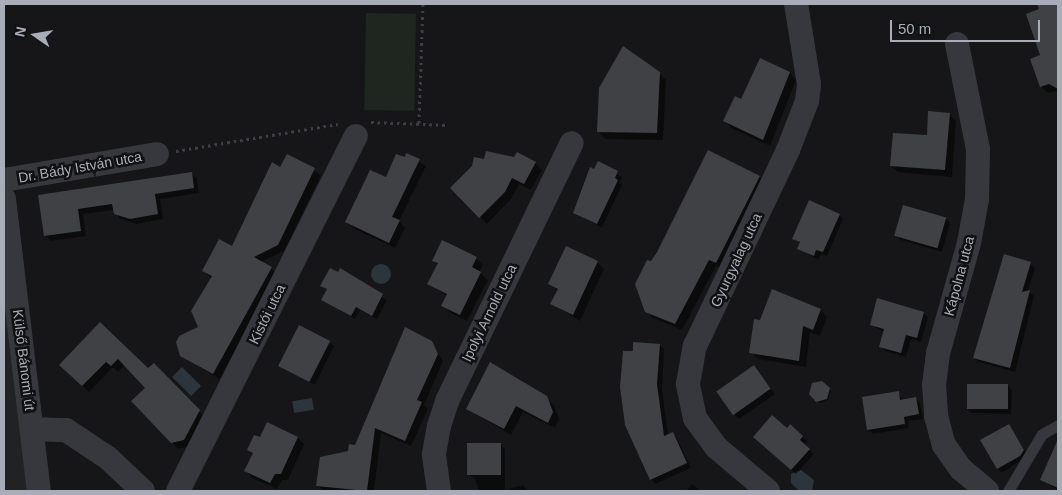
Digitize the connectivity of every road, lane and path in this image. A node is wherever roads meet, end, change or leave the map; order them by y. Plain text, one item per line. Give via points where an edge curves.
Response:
1 (423, 4) edge
2 (796, 4) edge
3 (957, 44) dead end
4 (419, 124) junction
5 (448, 125) dead end
6 (356, 127) junction
7 (572, 143) dead end
8 (157, 154) joint
9 (4, 180) edge
10 (4, 199) edge
11 (1058, 425) edge
12 (32, 429) junction
13 (39, 491) edge
14 (143, 491) edge
15 (178, 491) edge
16 (439, 491) edge
17 (768, 491) edge
18 (987, 491) edge
19 (1008, 491) edge

1 - 4 path
2 - 17 street, Gyurgyalag utca via 809,84 807,101 788,150 695,346 688,384 696,418 716,447
3 - 18 street, Kápolna utca via 978,149 977,198 969,243 938,353 934,384 936,416 944,444 961,469
4 - 5 path
4 - 6 path
6 - 8 path
6 - 15 street, Kistói utca
7 - 16 street, Ipolyi Arnold utca via 448,399 434,454
8 - 9 street, Dr. Bády István utca
10 - 12 street, Külső Bánomi út
11 - 19 lane via 1042,434
12 - 13 street, Külső Bánomi út
12 - 14 street via 66,430 108,458

